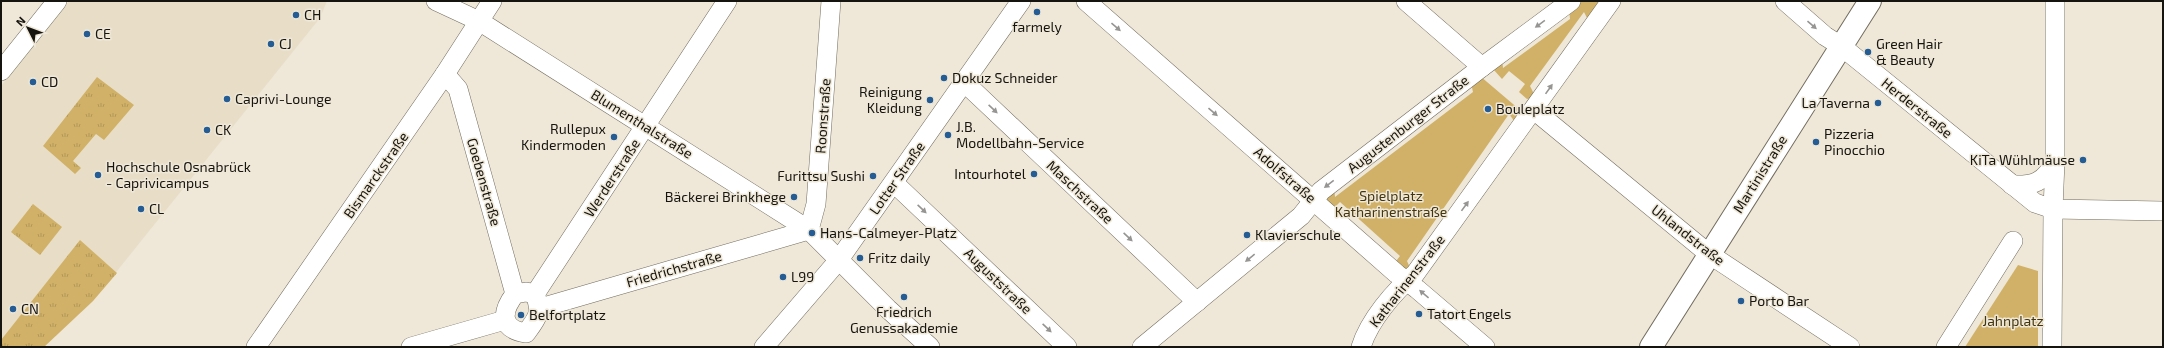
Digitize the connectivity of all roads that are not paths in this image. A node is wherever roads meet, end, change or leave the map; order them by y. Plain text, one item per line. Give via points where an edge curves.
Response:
1 (436, 1) edge
2 (492, 1) edge
3 (727, 1) edge
4 (831, 1) edge
5 (1021, 1) edge
6 (1086, 1) edge
7 (1406, 1) edge
8 (1572, 1) edge
9 (1611, 1) edge
10 (1785, 1) edge
11 (1870, 1) edge
12 (1885, 1) edge
13 (2054, 1) edge
14 (49, 4) edge
15 (479, 21) junction
16 (1846, 50) junction
17 (3, 64) edge
18 (1482, 67) junction
19 (446, 74) junction
20 (964, 82) junction
21 (1534, 110) junction
22 (646, 127) junction
23 (2055, 162) junction
24 (894, 182) junction
25 (2012, 185) junction
26 (1313, 200) junction
27 (2053, 209) junction
28 (2163, 211) edge
29 (809, 230) junction
30 (2013, 241) dead end
31 (1715, 258) junction
32 (838, 261) junction
33 (1407, 281) junction
34 (515, 294) junction
35 (537, 301) junction
36 (1197, 302) junction
37 (505, 320) junction
38 (528, 340) edge
39 (256, 347) edge
40 (411, 347) edge
41 (764, 347) edge
42 (930, 347) edge
43 (1068, 347) edge
44 (1142, 347) edge
45 (1361, 347) edge
46 (1485, 347) edge
47 (1651, 347) edge
48 (1667, 347) edge
49 (1850, 347) edge
50 (1946, 347) edge
51 (2052, 347) edge

1 - 15 street, Blumenthalstraße
2 - 15 street, Bismarckstraße
3 - 22 street, Werderstraße
4 - 29 street, Roonstraße via 816,204
5 - 20 street, Lotter Straße
6 -> 26 street, Adolfstraße
7 - 18 street
8 -> 18 street, Augustenburger Straße
21 -> 9 street, Katharinenstraße
10 -> 16 street, Herderstraße via 1825,36
11 - 16 main road, Martinistraße
12 - 16 main road, Martinistraße
13 - 23 street
14 - 17 street
15 - 19 street, Bismarckstraße
15 - 22 street, Blumenthalstraße
16 - 25 street, Herderstraße
16 - 31 main road, Martinistraße
18 -> 26 street, Augustenburger Straße via 1321,190
19 - 34 street, Goebenstraße via 458,89
19 - 39 street, Bismarckstraße
20 - 24 street, Lotter Straße
20 -> 36 street, Maschstraße
21 - 31 street, Uhlandstraße
33 -> 21 street, Katharinenstraße via 1415,274
22 - 29 street, Blumenthalstraße
22 - 35 street, Werderstraße
23 - 25 street via 2042,180 2029,186
23 - 27 street
24 - 32 street, Lotter Straße
24 -> 43 street, Auguststraße
25 - 27 street, Herderstraße via 2036,203
26 - 33 street, Adolfstraße
26 -> 36 street, Augustenburger Straße via 1301,216
27 - 28 street
27 - 51 street
29 - 32 street, Blumenthalstraße
29 - 35 street, Friedrichstraße
30 - 50 street
31 - 47 main road, Martinistraße
31 - 48 main road, Martinistraße
31 - 49 street, Uhlandstraße
32 - 41 street, Lotter Straße
32 - 42 street, Blumenthalstraße
33 - 45 street, Katharinenstraße via 1395,292 1364,336
46 -> 33 street, Adolfstraße
34 - 35 street via 526,292
34 - 37 street via 506,305
35 - 38 street via 536,320
36 - 44 street, Augustenburger Straße
37 - 38 street via 510,327
37 - 40 street

